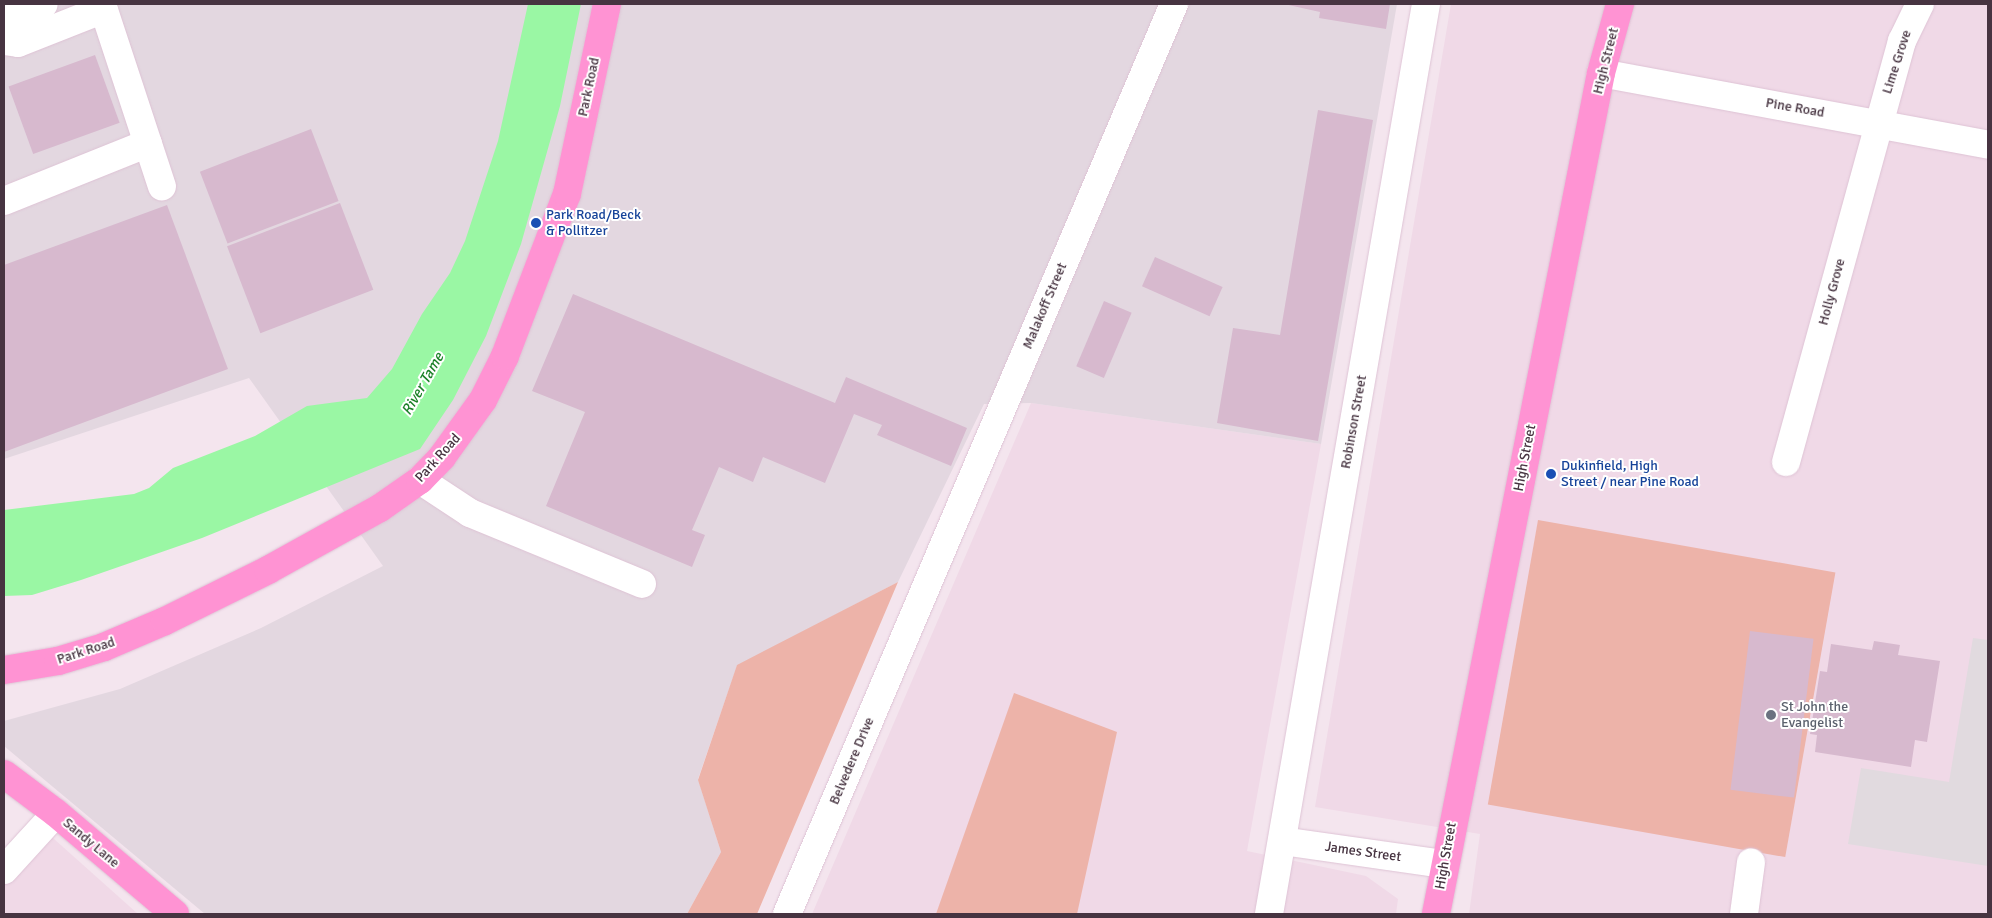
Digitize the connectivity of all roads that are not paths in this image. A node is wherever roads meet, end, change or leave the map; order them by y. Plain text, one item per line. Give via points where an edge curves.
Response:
1 (44, 4) edge
2 (607, 4) edge
3 (1174, 4) edge
4 (1426, 4) edge
5 (1620, 4) edge
6 (1920, 4) edge
7 (103, 6) edge
8 (4, 22) edge
9 (4, 41) edge
10 (1602, 74) junction
11 (1878, 123) junction
12 (148, 143) junction
13 (1988, 145) edge
14 (162, 186) dead end
15 (4, 201) edge
16 (1786, 462) dead end
17 (420, 480) junction
18 (642, 584) dead end
19 (917, 607) joint
20 (4, 670) edge
21 (4, 774) edge
22 (56, 813) junction
23 (1282, 841) junction
24 (1751, 862) dead end
25 (1444, 864) junction
26 (4, 870) edge
27 (175, 914) edge
28 (786, 914) edge
29 (1269, 914) edge
30 (1436, 914) edge
31 (1744, 914) edge

1 - 8 street
2 - 17 main road, Park Road via 567,194 505,356 461,432
3 - 19 street, Malakoff Street
4 - 23 street, Robinson Street
5 - 10 main road, High Street
6 - 11 street, Lime Grove via 1902,41
7 - 9 street via 18,44
7 - 12 street
10 - 11 street, Pine Road
10 - 25 main road, High Street
11 - 13 street, Pine Road
11 - 16 street, Holly Grove
12 - 14 street
12 - 15 street
17 - 18 street via 470,513
17 - 20 main road, Park Road via 380,508 268,570 165,621 104,647 58,661
19 - 28 street, Belvedere Drive
21 - 22 main road, Sandy Lane
22 - 26 street
22 - 27 main road, Sandy Lane
23 - 25 street, James Street
23 - 29 street, Robinson Street
24 - 31 street
25 - 30 main road, High Street

